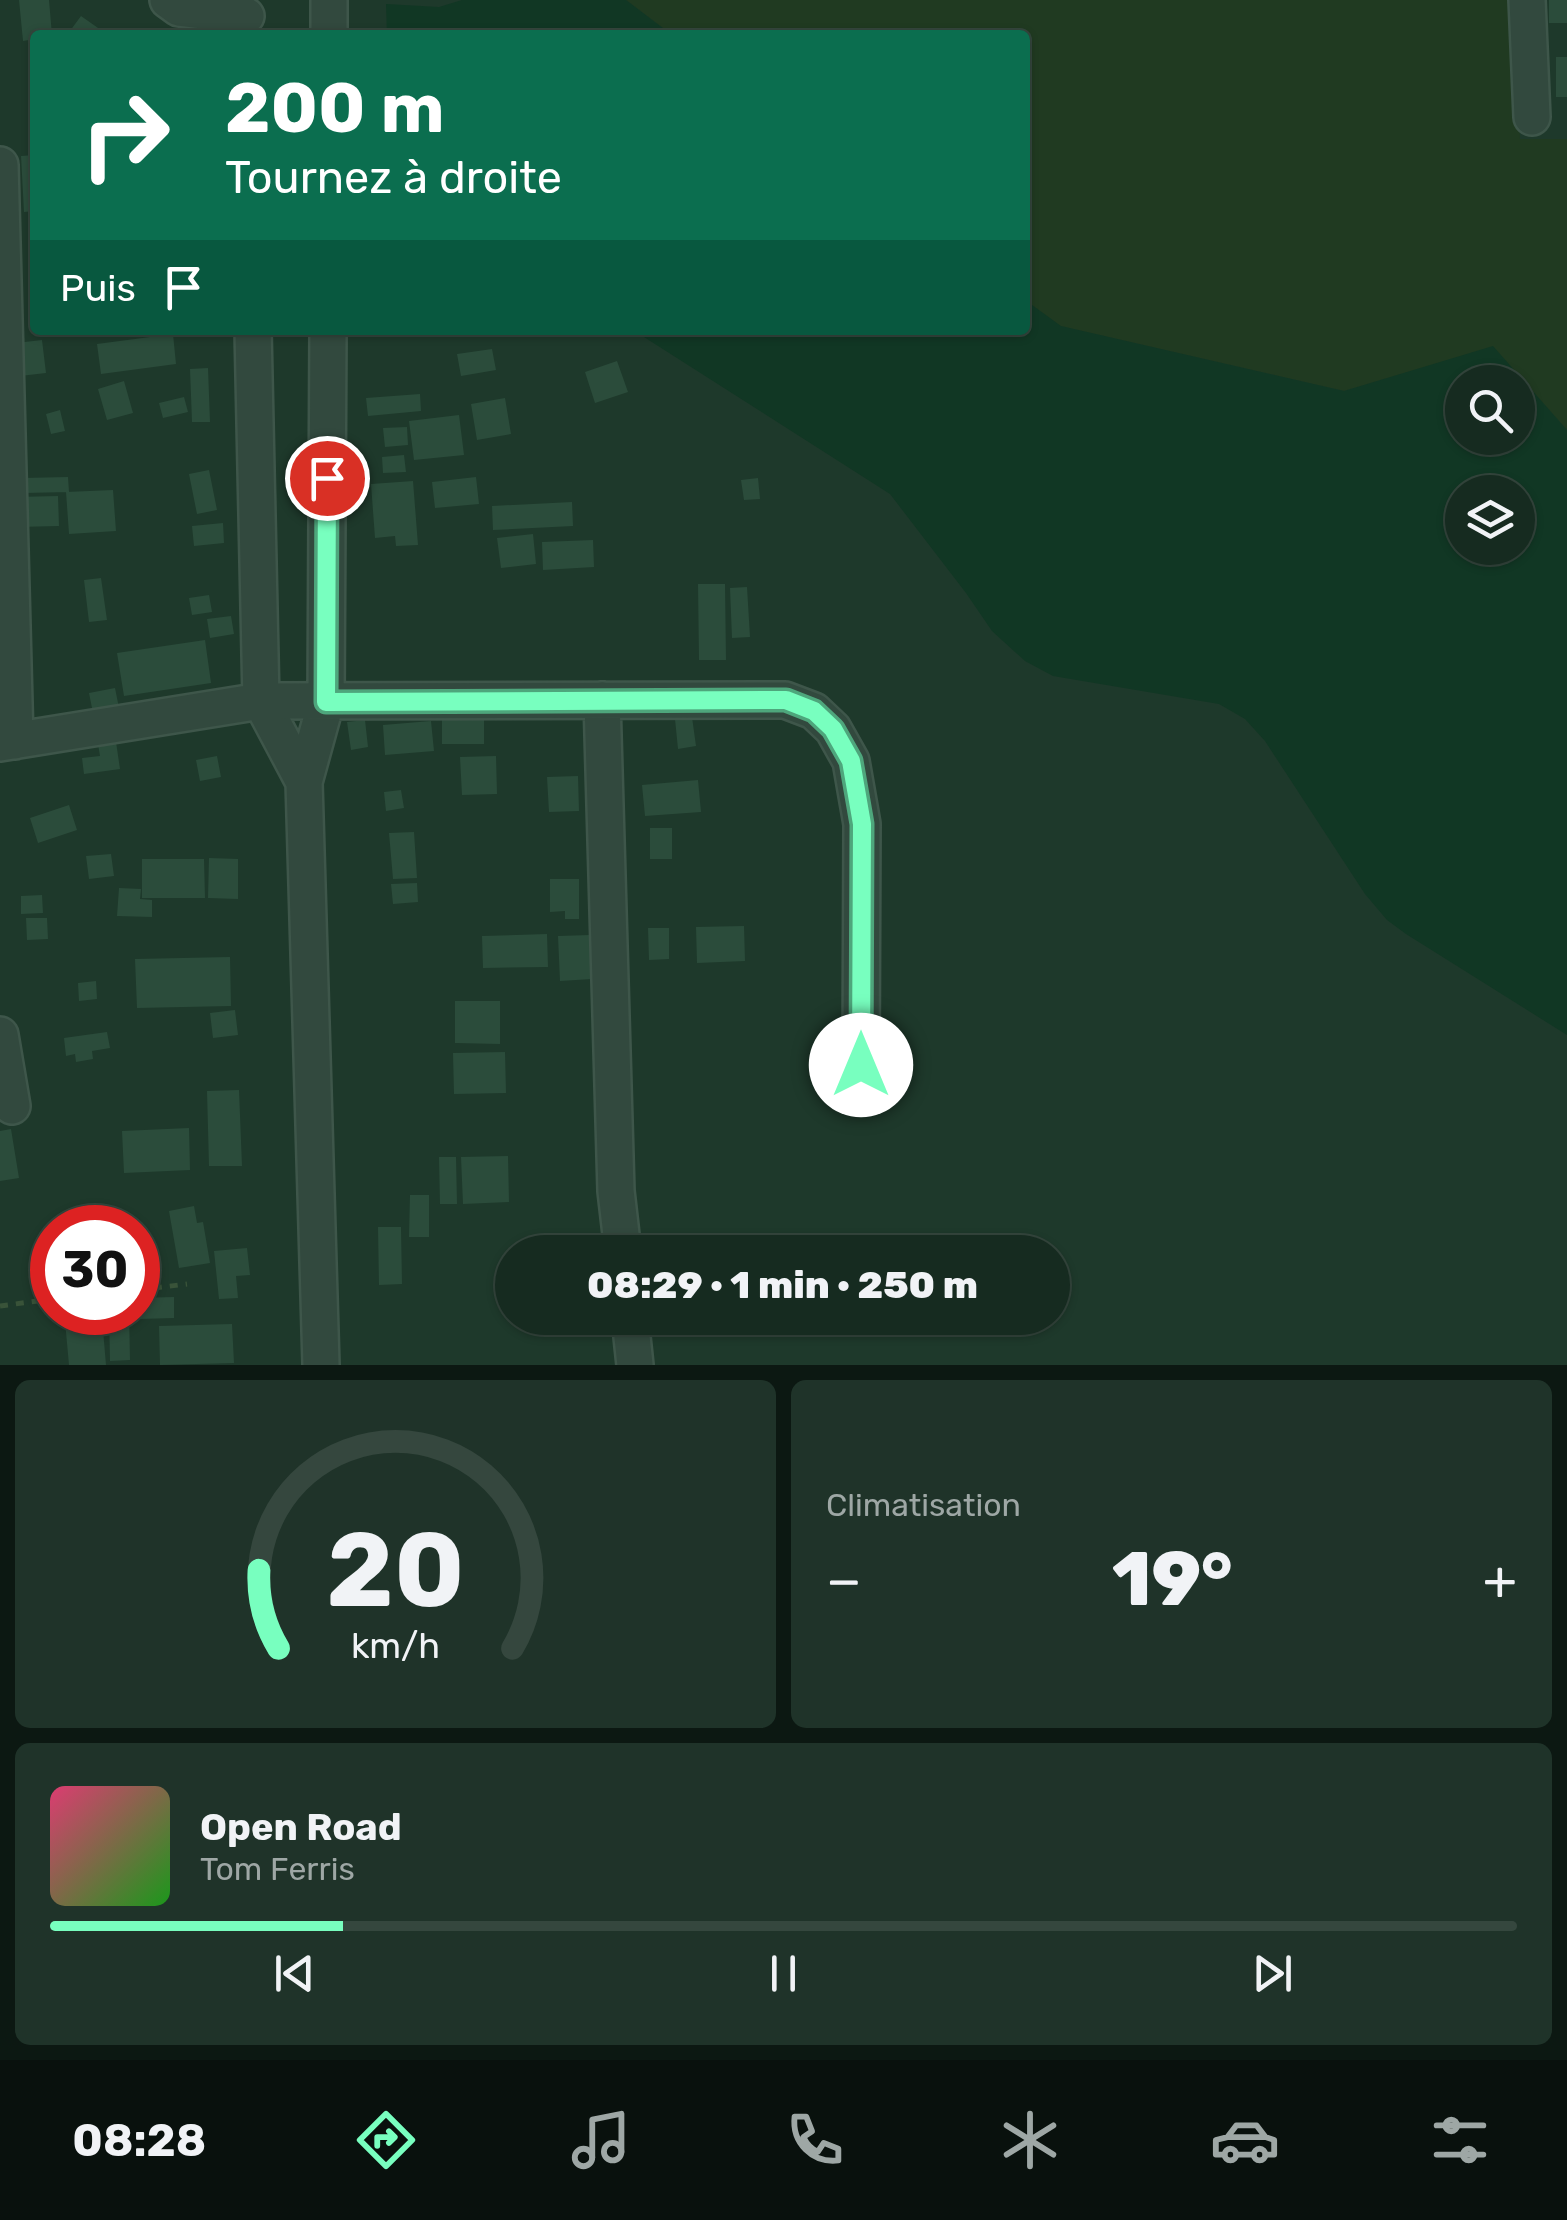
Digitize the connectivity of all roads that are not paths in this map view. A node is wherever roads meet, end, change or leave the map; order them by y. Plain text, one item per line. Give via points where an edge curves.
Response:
1 (168, 0) edge
2 (329, 0) edge
3 (1527, 0) edge
4 (246, 17) edge
5 (329, 30) edge
6 (1532, 116) dead end
7 (0, 165) edge
8 (253, 335) edge
9 (328, 335) edge
10 (261, 700) junction
11 (602, 700) junction
12 (326, 702) junction
13 (8, 742) edge
14 (304, 782) junction
15 (0, 1035) edge
16 (861, 1065) dead end
17 (12, 1106) dead end
18 (620, 1235) edge
19 (632, 1335) edge
20 (321, 1365) edge
21 (635, 1365) edge

1 - 4 street via 178,8
2 - 5 street
3 - 6 street
7 - 13 street
8 - 10 street
9 - 12 street
10 - 12 street
10 - 13 street
10 - 14 street
11 - 12 street
11 - 16 street via 786,700 814,711 833,729 851,761 862,824
11 - 18 street
12 - 14 street
14 - 20 street
15 - 17 street
19 - 21 street

